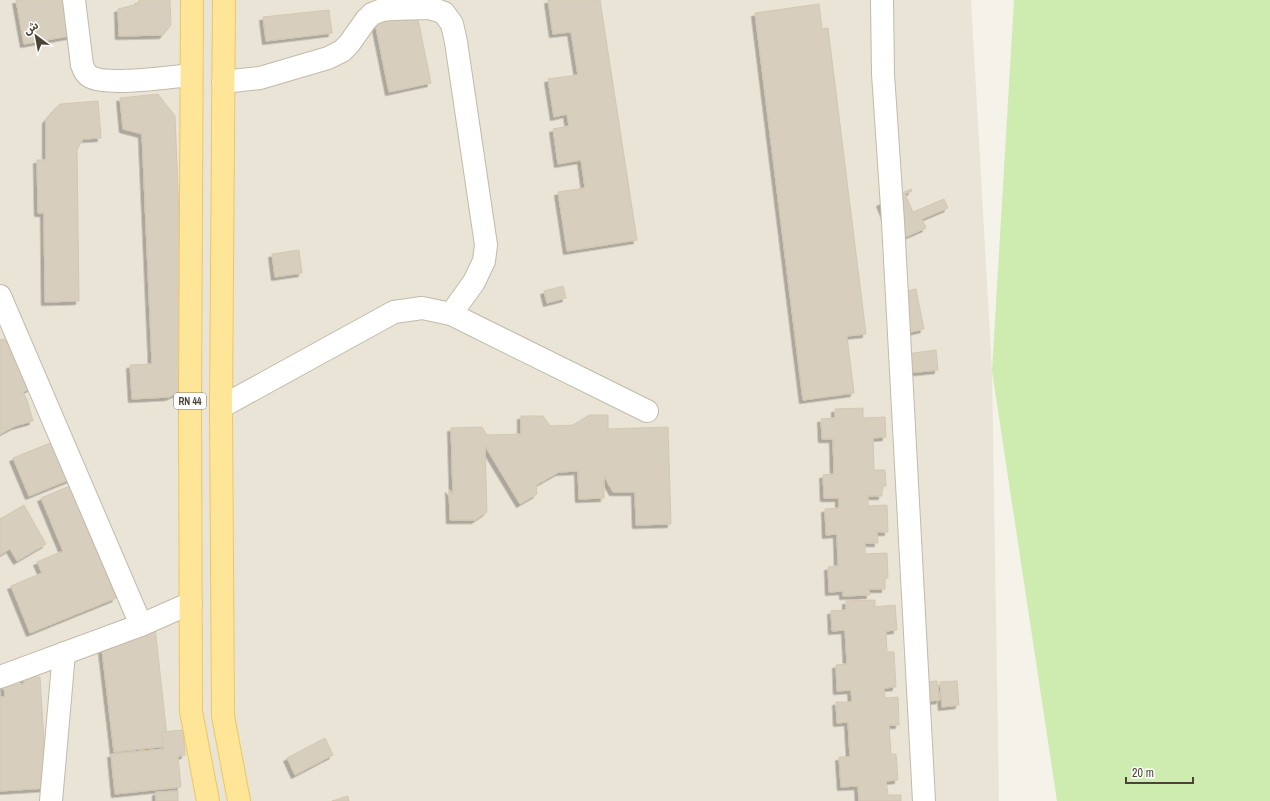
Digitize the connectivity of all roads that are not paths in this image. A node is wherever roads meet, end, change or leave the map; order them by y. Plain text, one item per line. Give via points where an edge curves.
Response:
1 (74, 0) edge
2 (192, 0) edge
3 (224, 0) edge
4 (882, 0) edge
5 (191, 76) junction
6 (223, 82) junction
7 (0, 296) edge
8 (450, 314) junction
9 (221, 407) junction
10 (647, 411) dead end
11 (191, 603) junction
12 (141, 625) junction
13 (64, 653) junction
14 (0, 677) edge
15 (52, 801) edge
16 (208, 801) edge
17 (239, 801) edge
18 (924, 801) edge

1 - 5 street via 82,65 92,78 122,81
2 - 5 main road, RN 44
3 - 6 main road, RN 44
4 - 18 street via 882,74 893,222
5 - 11 main road, RN 44
6 - 8 street via 260,78 328,58 342,51 366,20 377,11 429,8 444,13 452,24 456,42 486,246 484,261 474,282
6 - 9 main road, RN 44
7 - 12 street
8 - 9 street via 422,308 394,312
8 - 10 street
9 - 17 main road, RN 44 via 223,716
11 - 12 street
11 - 16 main road, RN 44 via 191,711
12 - 13 street
13 - 14 street
13 - 15 street

